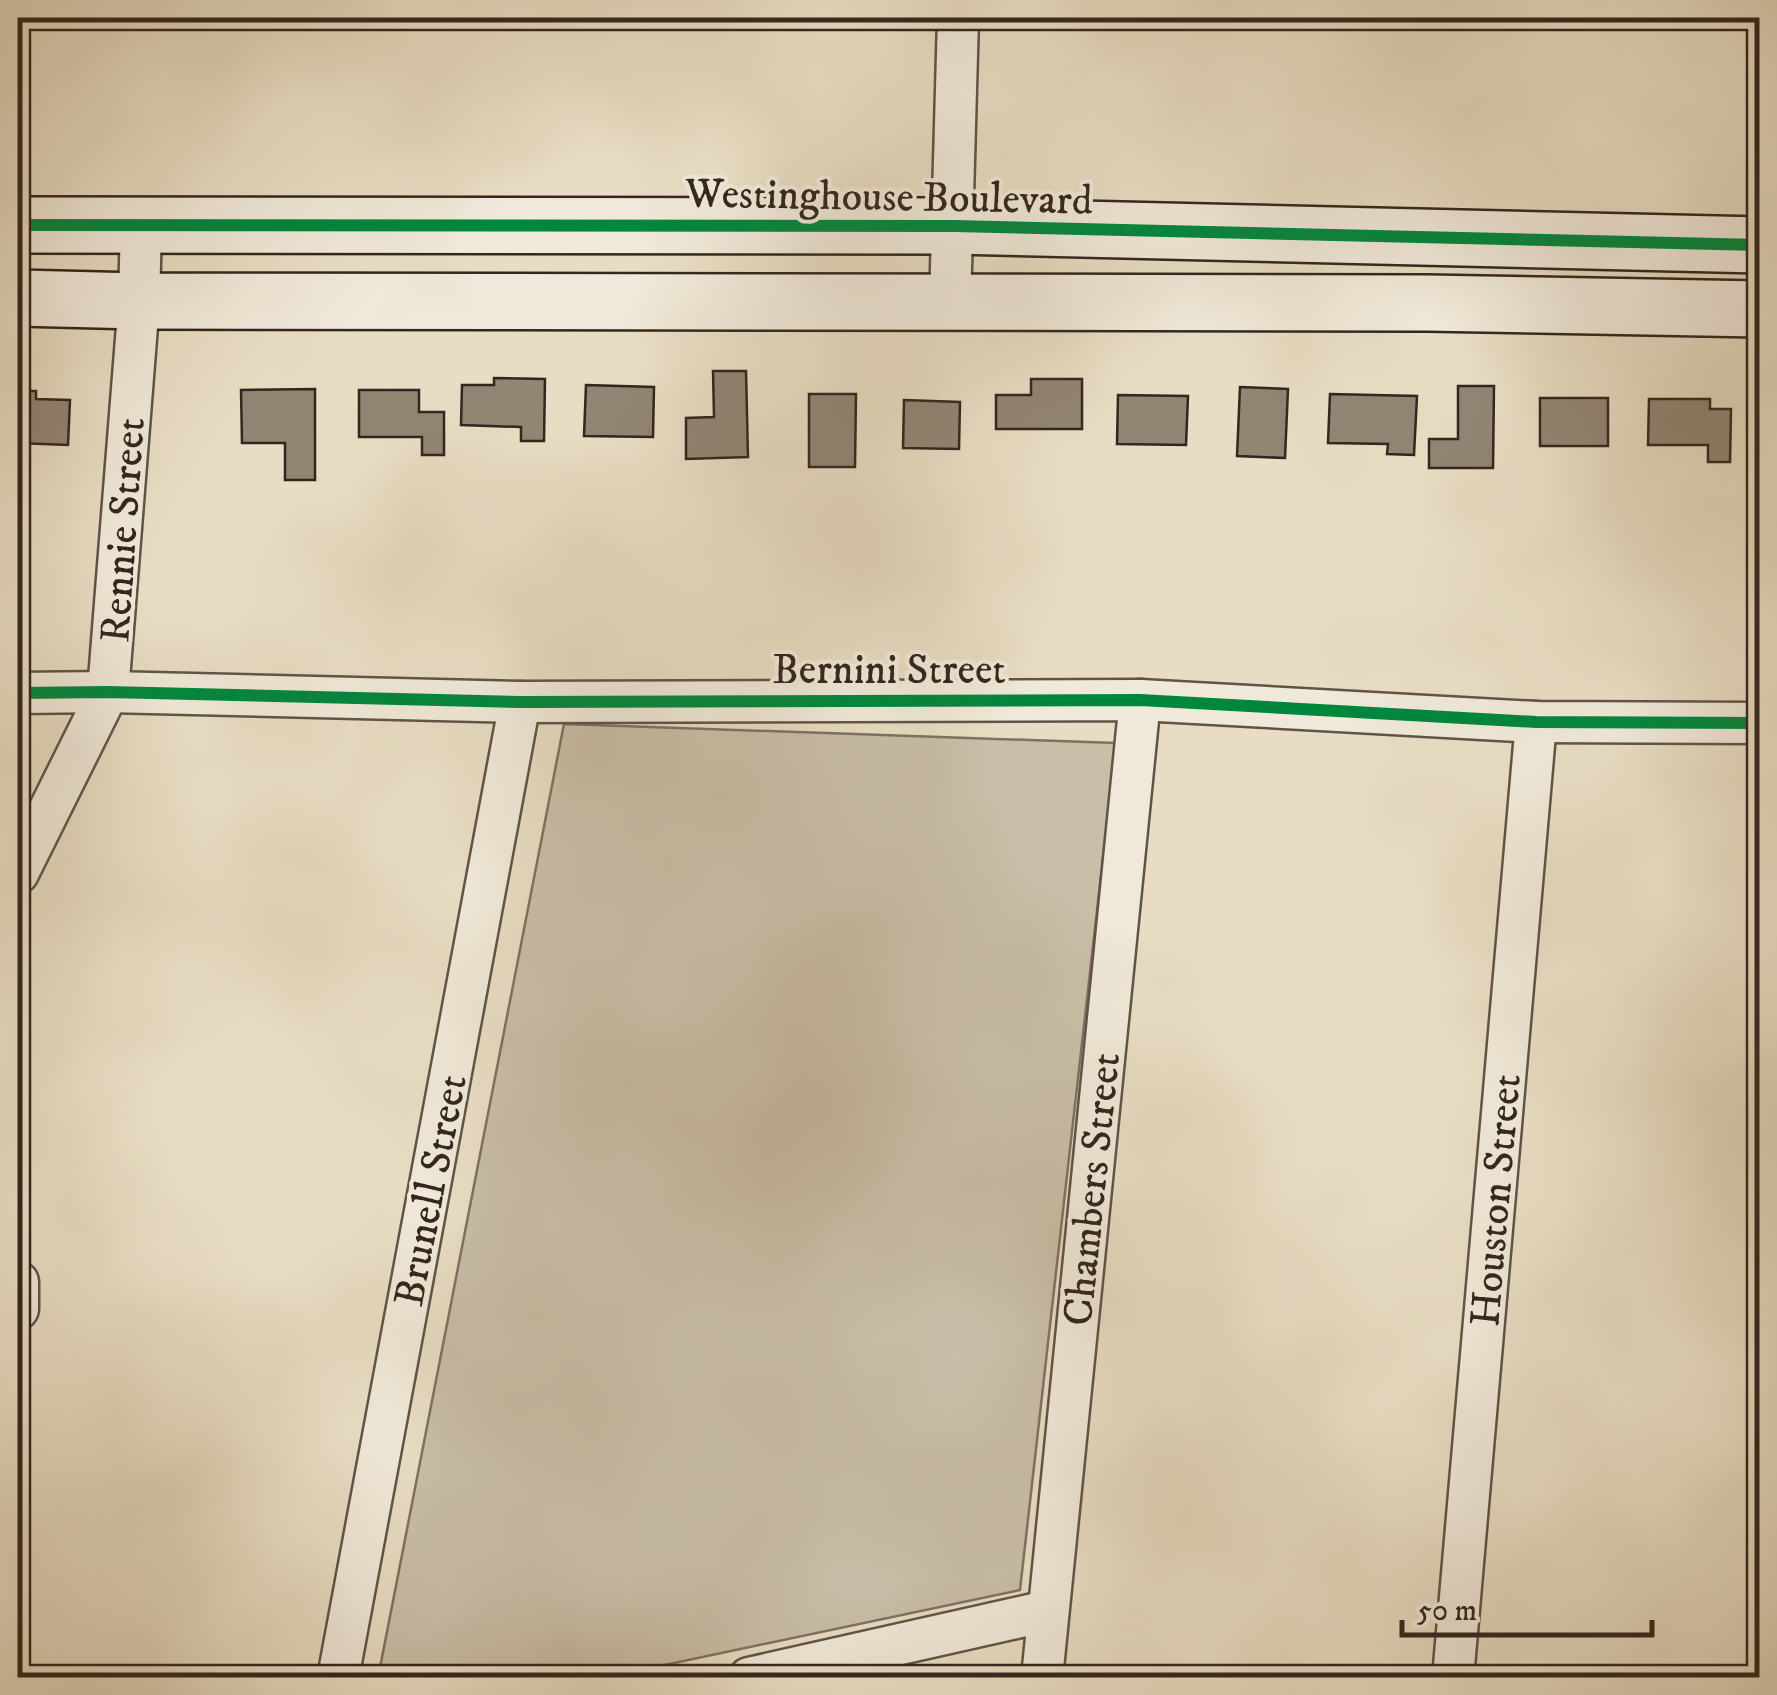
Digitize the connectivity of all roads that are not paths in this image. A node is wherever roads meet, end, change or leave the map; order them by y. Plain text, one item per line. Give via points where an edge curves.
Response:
1 (958, 18) edge
2 (18, 225) edge
3 (141, 225) junction
4 (954, 226) junction
5 (1760, 245) edge
6 (18, 298) edge
7 (139, 301) junction
8 (950, 304) junction
9 (1760, 309) edge
10 (108, 692) junction
11 (18, 693) edge
12 (1140, 700) junction
13 (520, 702) junction
14 (1536, 722) junction
15 (1760, 723) edge
16 (18, 873) edge
17 (18, 1282) edge
18 (18, 1309) edge
19 (1048, 1611) junction
20 (338, 1678) edge
21 (749, 1678) edge
22 (1042, 1678) edge
23 (1453, 1678) edge

1 - 4 street
2 - 3 street, Westinghouse Boulevard
3 - 4 street, Westinghouse Boulevard
3 - 7 street, Rennie Street
4 - 5 street, Westinghouse Boulevard
4 - 8 street
6 - 7 street
7 - 8 street
7 - 10 street, Rennie Street
8 - 9 street
10 - 11 street, Bernini Street
10 - 13 street, Bernini Street
10 - 16 street, Rennie Street
12 - 13 street, Bernini Street
12 - 14 street, Bernini Street
12 - 19 street, Chambers Street
13 - 20 street, Brunell Street
14 - 15 street, Bernini Street
14 - 23 street, Houston Street
17 - 18 street
19 - 21 street
19 - 22 street, Chambers Street

